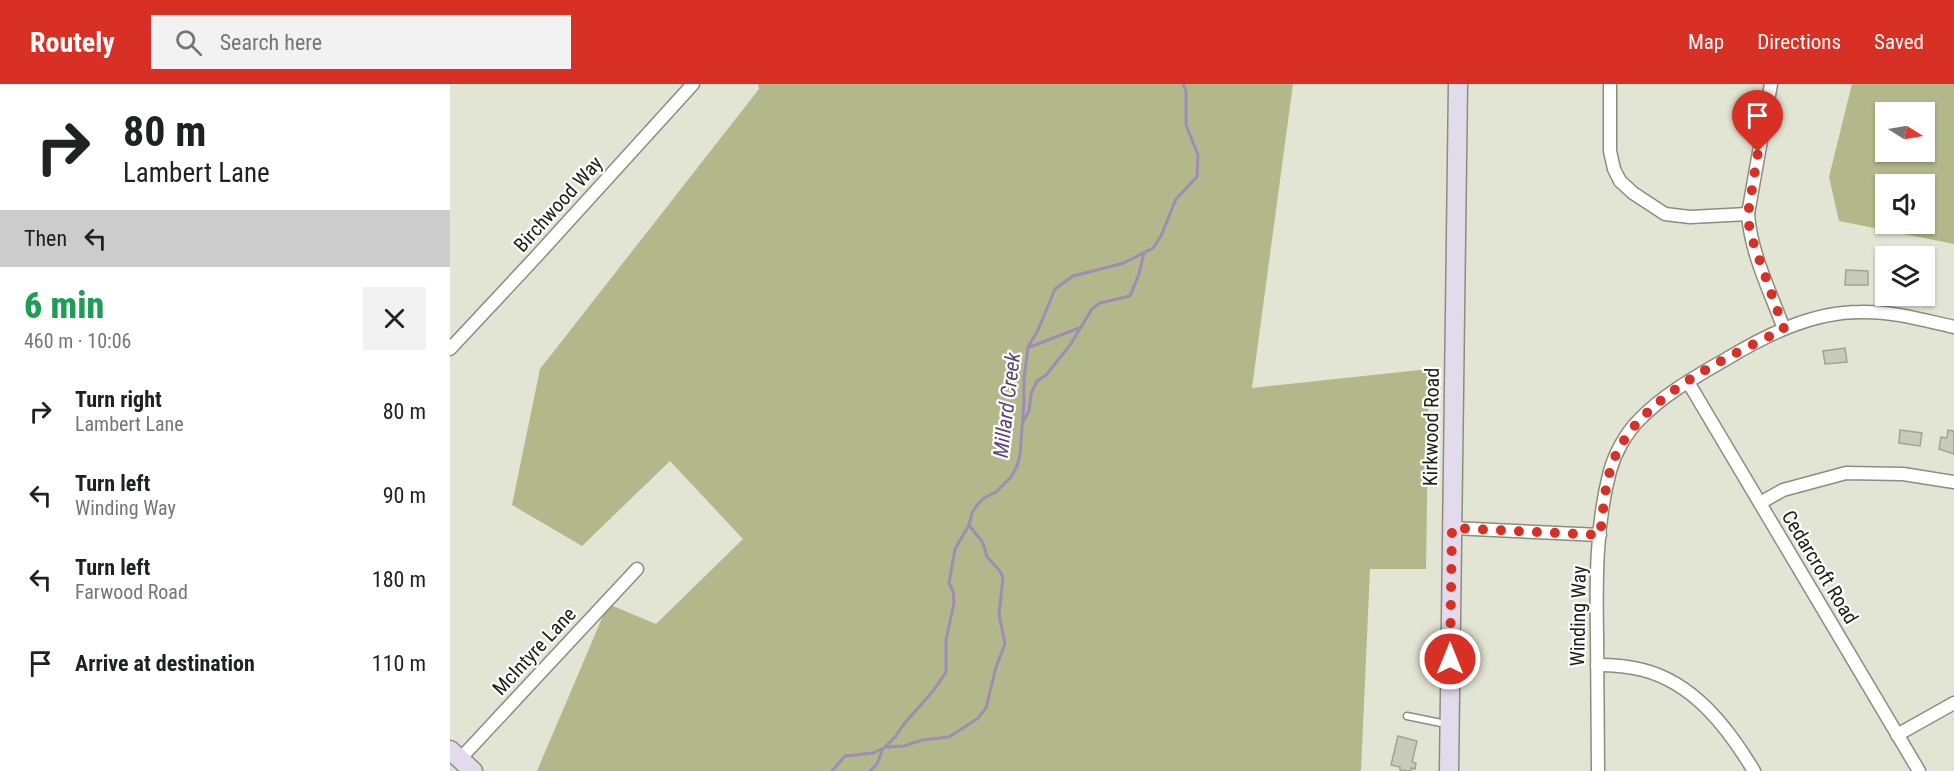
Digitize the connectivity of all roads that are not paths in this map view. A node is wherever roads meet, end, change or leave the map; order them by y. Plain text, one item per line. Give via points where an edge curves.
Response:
1 (693, 84) edge
2 (1458, 84) edge
3 (1610, 84) edge
4 (1771, 84) edge
5 (1748, 214) junction
6 (1954, 327) edge
7 (1784, 329) junction
8 (450, 349) edge
9 (1688, 382) junction
10 (1954, 482) edge
11 (1760, 503) junction
12 (1452, 528) junction
13 (1600, 535) junction
14 (637, 569) dead end
15 (1597, 665) junction
16 (1954, 703) edge
17 (1407, 716) dead end
18 (1450, 724) junction
19 (1897, 735) junction
20 (461, 760) edge
21 (1449, 771) edge
22 (1598, 771) edge
23 (1754, 771) edge
24 (1919, 771) edge

1 - 8 street, Birchwood Way
2 - 12 street, Kirkwood Road
3 - 5 street via 1610,150 1620,182 1665,214
4 - 5 street
5 - 7 street via 1756,254
6 - 7 street, Winding Way via 1887,313 1862,312 1813,318
7 - 9 street, Winding Way
9 - 11 street, Cedarcroft Road
9 - 13 street, Winding Way via 1660,401 1622,442 1610,470
10 - 11 street via 1903,474 1846,473 1784,490
11 - 19 street, Cedarcroft Road
12 - 13 street
12 - 18 street, Kirkwood Road
13 - 15 street, Winding Way via 1596,576
14 - 20 street, McIntyre Lane
15 - 22 street, Winding Way
15 - 23 street via 1644,670 1685,689 1707,707
16 - 19 street
17 - 18 lane
18 - 21 street, Kirkwood Road
19 - 24 street, Cedarcroft Road

